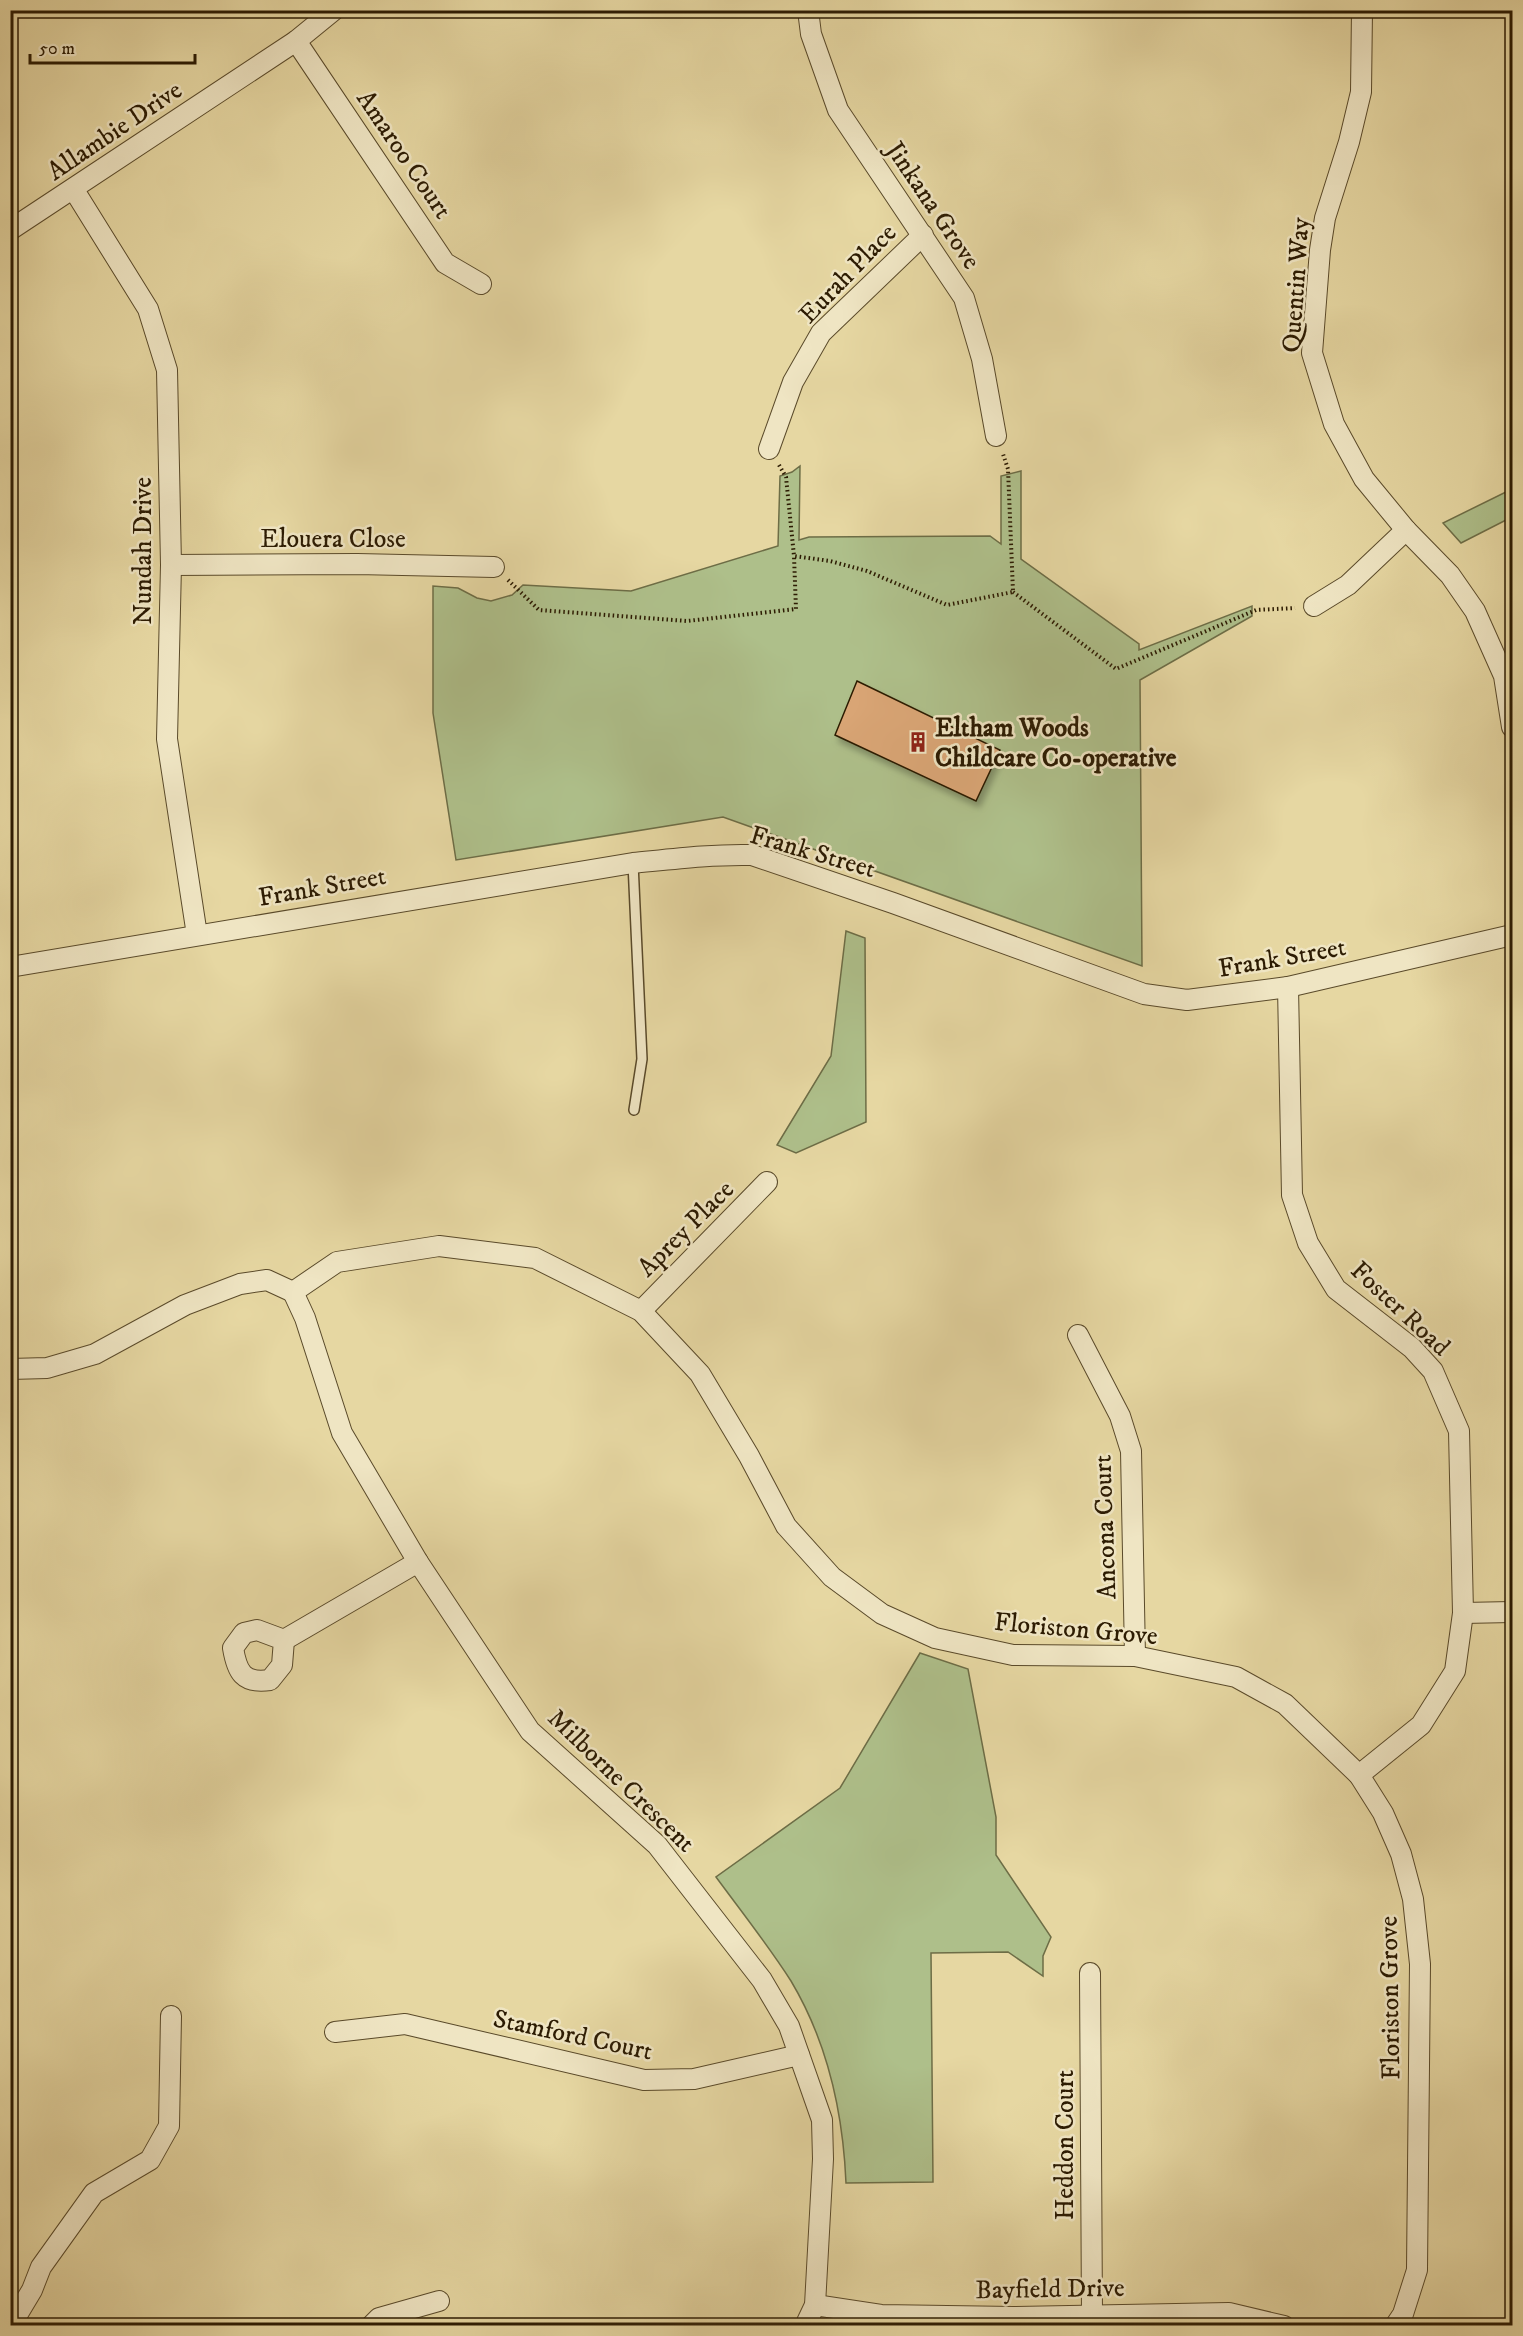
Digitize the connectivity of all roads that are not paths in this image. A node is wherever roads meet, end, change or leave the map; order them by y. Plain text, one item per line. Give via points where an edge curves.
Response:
1 (333, 10) edge
2 (808, 10) edge
3 (1362, 10) edge
4 (296, 41) junction
5 (74, 190) junction
6 (10, 230) edge
7 (923, 235) junction
8 (481, 284) dead end
9 (996, 436) road end
10 (769, 449) road end
11 (1406, 530) junction
12 (171, 565) junction
13 (495, 567) road end
14 (1314, 606) road end
15 (1512, 727) edge
16 (633, 863) junction
17 (197, 934) junction
18 (1512, 935) edge
19 (10, 967) edge
20 (1288, 987) junction
21 (634, 1110) dead end
22 (767, 1182) dead end
23 (293, 1292) junction
24 (641, 1311) junction
25 (1078, 1335) dead end
26 (10, 1369) edge
27 (418, 1562) junction
28 (1512, 1612) edge
29 (1463, 1613) junction
30 (284, 1640) dead end
31 (1135, 1656) junction
32 (1359, 1775) junction
33 (1090, 1973) dead end
34 (171, 2016) dead end
35 (335, 2032) dead end
36 (799, 2055) junction
37 (438, 2301) dead end
38 (815, 2305) junction
39 (1092, 2315) junction
40 (15, 2317) edge
41 (371, 2325) edge
42 (805, 2325) edge
43 (1284, 2325) edge
44 (1395, 2325) edge

1 - 4 street, Allambie Drive
2 - 7 street, Jinkana Grove via 811,34 838,110
3 - 11 street, Quentin Way via 1360,92 1325,218 1312,353 1339,434 1364,479
4 - 5 street, Allambie Drive
4 - 8 street, Amaroo Court via 445,263
5 - 6 street, Allambie Drive
5 - 12 street, Nundah Drive via 148,309 167,370
7 - 9 street, Jinkana Grove via 964,298 982,359
7 - 10 street, Eurah Place via 821,333 793,382
11 - 14 street via 1348,585
11 - 15 street, Quentin Way via 1450,575 1475,611 1504,676
12 - 13 street, Elouera Close
12 - 17 street, Nundah Drive via 167,739
16 - 17 street, Frank Street
16 - 20 street, Frank Street via 701,855 752,855 1144,994 1187,1000
16 - 21 lane via 642,1059
17 - 19 street, Frank Street
18 - 20 street, Frank Street
20 - 29 street, Foster Road via 1292,1196 1308,1243 1336,1289 1412,1348 1433,1371 1459,1431
22 - 24 street, Aprey Place
23 - 24 street, Floriston Grove via 337,1262 439,1246 535,1258
23 - 26 street via 267,1280 240,1284 185,1305 95,1354 47,1368
23 - 27 street, Milborne Crescent via 342,1433
24 - 31 street, Floriston Grove via 700,1374 786,1526 832,1576 882,1614 935,1638 1013,1655
25 - 31 street, Ancona Court via 1120,1416 1131,1451
27 - 30 street
27 - 36 street, Milborne Crescent via 530,1731 657,1845 719,1924 762,1980 789,2026
28 - 29 street
29 - 32 street, Foster Road via 1455,1671 1421,1725
31 - 32 street, Floriston Grove via 1236,1677 1285,1704
32 - 44 street, Floriston Grove via 1383,1813 1401,1854 1413,1899 1420,1964 1417,2270 1403,2314
33 - 39 street, Heddon Court
34 - 40 street via 169,2126 150,2160 94,2193 41,2267
35 - 36 street, Stamford Court via 405,2024 644,2080 694,2079
36 - 38 street, Milborne Crescent via 822,2120
37 - 41 street via 379,2318
38 - 39 street, Bayfield Drive via 881,2315
38 - 42 street, Milborne Crescent
39 - 43 street, Bayfield Drive via 1230,2313

